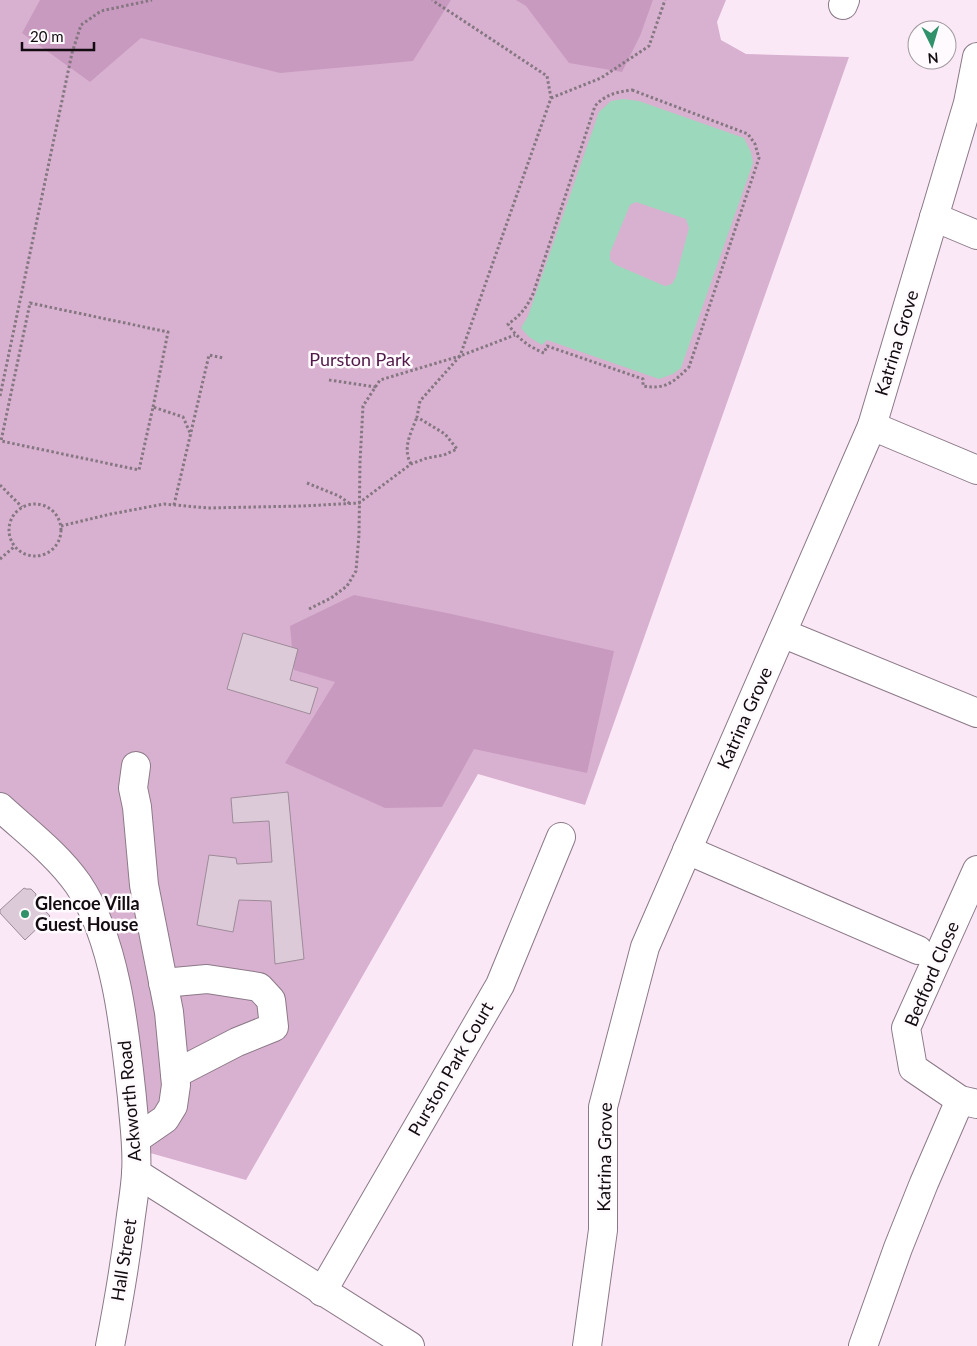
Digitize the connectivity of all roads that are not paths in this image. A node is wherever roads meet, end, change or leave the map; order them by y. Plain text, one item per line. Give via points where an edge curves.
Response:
1 (977, 57) edge
2 (972, 104) edge
3 (934, 217) junction
4 (977, 235) edge
5 (872, 426) junction
6 (977, 470) edge
7 (782, 633) junction
8 (977, 713) edge
9 (136, 766) dead end
10 (0, 807) edge
11 (561, 837) dead end
12 (688, 850) junction
13 (977, 870) edge
14 (918, 950) dead end
15 (163, 983) junction
16 (175, 1074) junction
17 (968, 1102) edge
18 (136, 1140) junction
19 (136, 1173) junction
20 (322, 1292) junction
21 (111, 1346) edge
22 (410, 1346) edge
23 (587, 1346) edge
24 (863, 1346) edge

1 - 2 street, Katrina Grove
2 - 3 street, Katrina Grove
3 - 4 street
3 - 5 street, Katrina Grove
5 - 6 street
5 - 7 street, Katrina Grove
7 - 8 street
7 - 12 street, Katrina Grove
9 - 15 street via 133,788 144,885
10 - 18 street, Ackworth Road via 62,864 92,908 115,982
11 - 20 street, Purston Park Court via 500,986
12 - 14 street
12 - 23 street, Katrina Grove via 646,947 603,1107 603,1230
13 - 17 street, Bedford Close via 906,1028 913,1068
15 - 16 street
15 - 16 street via 207,979 259,987 271,1000 274,1027
16 - 18 street via 173,1106 165,1119
17 - 24 street via 924,1183
18 - 19 street, Ackworth Road
19 - 20 street, Ackworth Road
19 - 21 street, Hall Street
20 - 22 street, Ackworth Road

